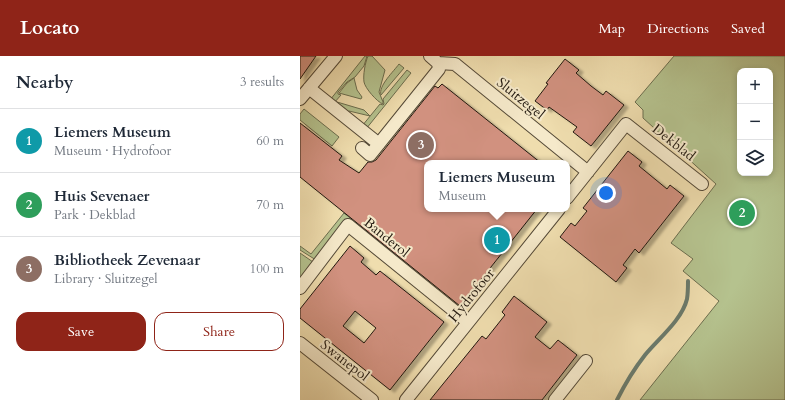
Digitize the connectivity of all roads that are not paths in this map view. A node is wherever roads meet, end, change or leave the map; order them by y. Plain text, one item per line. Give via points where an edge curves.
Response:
1 (336, 56) edge
2 (434, 59) edge
3 (309, 88) junction
4 (300, 99) edge
5 (379, 144) junction
6 (362, 148) dead end
7 (588, 172) junction
8 (702, 184) dead end
9 (570, 194) edge
10 (557, 212) edge
11 (300, 288) edge
12 (468, 322) junction
13 (300, 343) edge
14 (586, 361) dead end
15 (372, 400) edge
16 (406, 400) edge
17 (555, 400) edge

1 - 3 street
2 - 5 street via 439,69
2 - 7 street, Sluitzegel via 455,64
3 - 4 street
3 - 5 street
5 - 6 street via 370,155
7 - 8 street, Dekblad via 626,124
7 - 9 street
10 - 12 street, Hydrofoor
11 - 12 street, Banderol via 348,225
12 - 16 street, Hydrofoor
13 - 15 street, Swanepol
14 - 17 street

